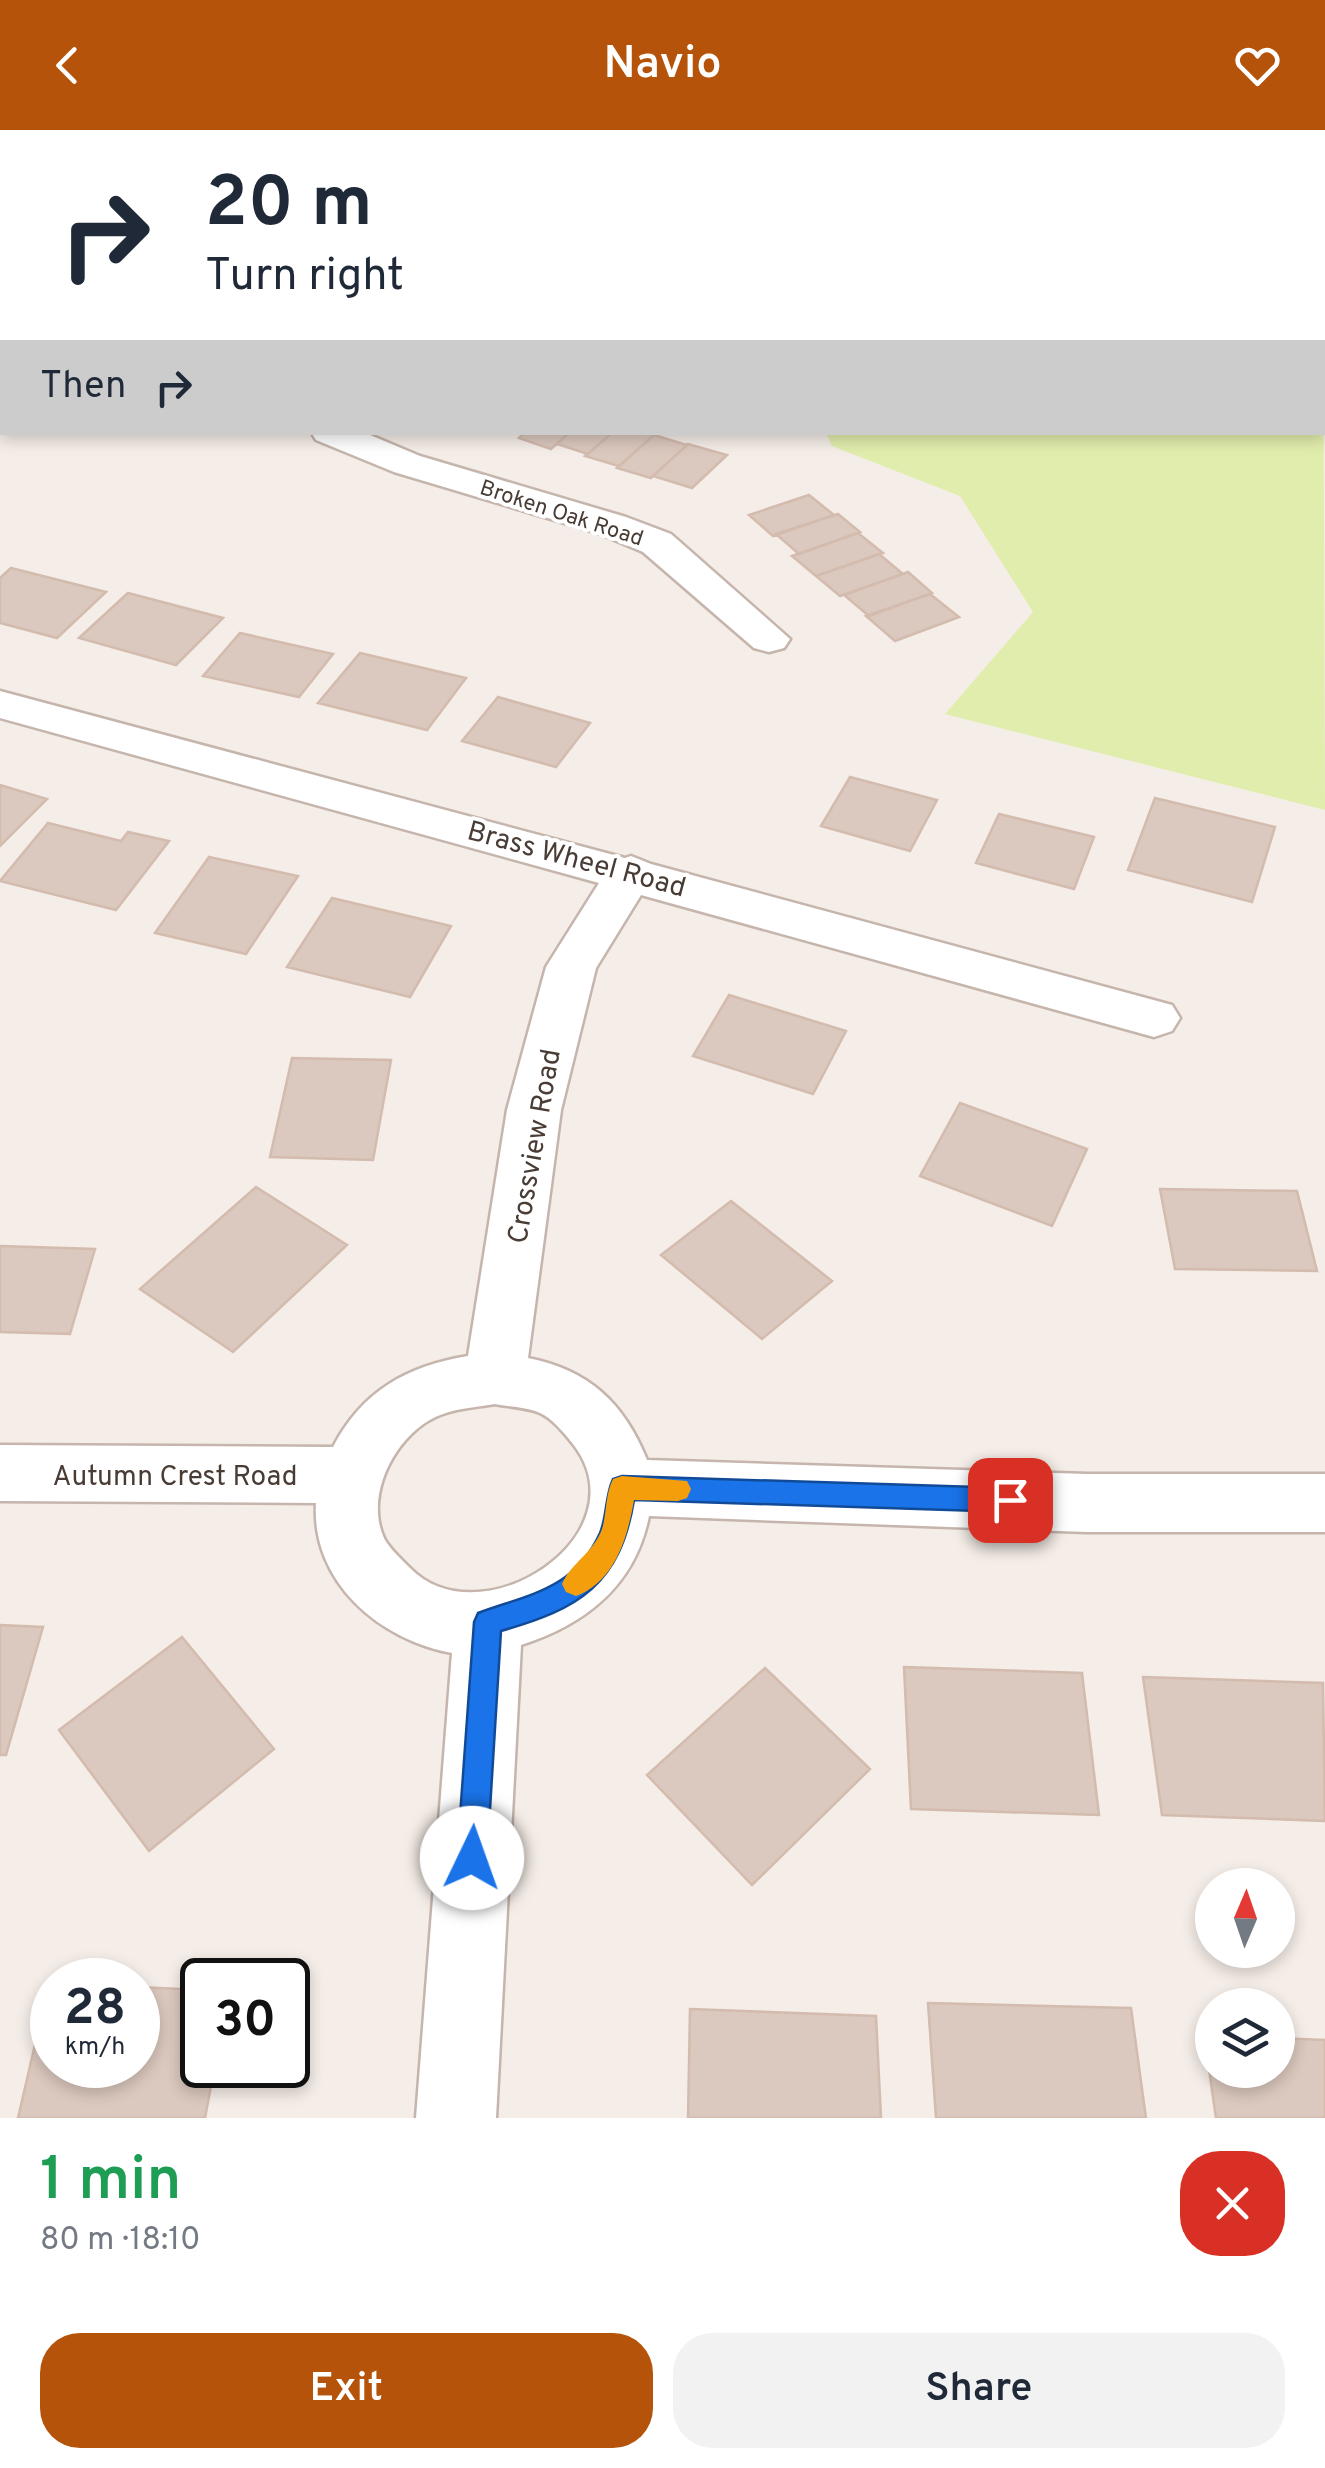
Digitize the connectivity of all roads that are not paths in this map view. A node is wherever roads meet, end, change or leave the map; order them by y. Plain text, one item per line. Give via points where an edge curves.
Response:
1 (336, 435) edge
2 (769, 639) dead end
3 (0, 704) edge
4 (631, 872) junction
5 (1154, 1018) dead end
6 (495, 1378) junction
7 (0, 1473) edge
8 (350, 1475) junction
9 (622, 1488) junction
10 (1325, 1503) edge
11 (488, 1622) junction
12 (456, 2118) edge

1 - 2 street, Broken Oak Road via 657,543
3 - 4 street, Brass Wheel Road
4 - 5 street, Brass Wheel Road
4 - 6 street, Crossview Road via 571,967 534,1110
6 - 8 street via 445,1386 403,1404 368,1439
6 - 9 street via 555,1391 584,1410 611,1445
7 - 8 street, Autumn Crest Road
8 - 11 street via 346,1528 363,1568 403,1605 439,1618
9 - 10 street via 1087,1503
9 - 11 street via 614,1534 593,1570 550,1604
11 - 12 street

